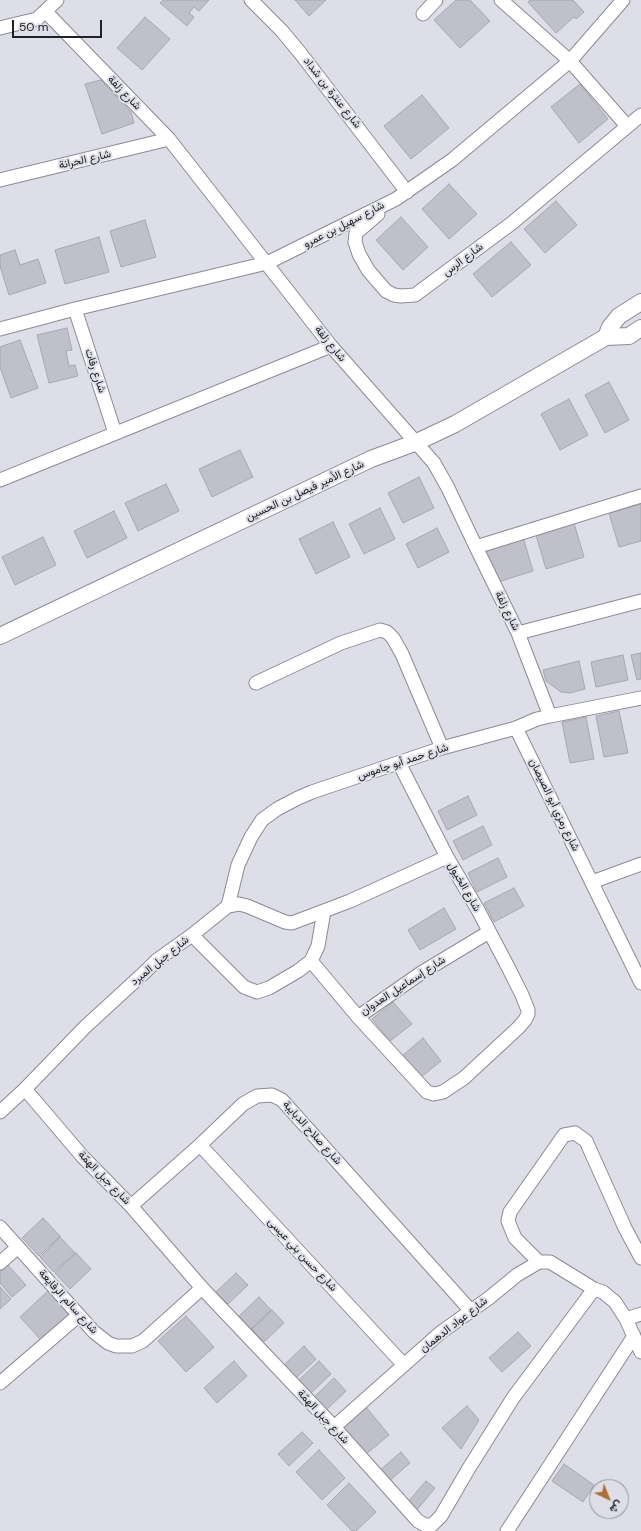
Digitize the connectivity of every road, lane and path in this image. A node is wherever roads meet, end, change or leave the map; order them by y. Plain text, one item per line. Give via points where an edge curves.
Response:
1 (57, 0) edge
2 (251, 0) edge
3 (436, 0) edge
4 (501, 0) edge
5 (623, 0) edge
6 (46, 12) junction
7 (423, 14) dead end
8 (0, 28) edge
9 (570, 61) junction
10 (641, 115) edge
11 (627, 126) junction
12 (169, 139) junction
13 (0, 180) edge
14 (402, 195) junction
15 (267, 263) junction
16 (641, 302) edge
17 (75, 309) junction
18 (641, 328) edge
19 (0, 329) edge
20 (606, 337) junction
21 (331, 346) junction
22 (115, 433) junction
23 (417, 442) junction
24 (0, 480) edge
25 (641, 496) edge
26 (476, 547) junction
27 (641, 601) edge
28 (518, 633) junction
29 (0, 636) edge
30 (256, 682) dead end
31 (641, 698) edge
32 (550, 716) junction
33 (516, 728) junction
34 (442, 748) junction
35 (399, 763) junction
36 (447, 857) junction
37 (641, 864) edge
38 (592, 882) junction
39 (228, 906) junction
40 (324, 911) junction
41 (490, 932) junction
42 (192, 935) junction
43 (311, 961) junction
44 (640, 977) edge
45 (528, 1010) joint
46 (358, 1016) junction
47 (25, 1089) junction
48 (0, 1112) edge
49 (200, 1145) junction
50 (131, 1206) junction
51 (0, 1227) edge
52 (18, 1247) junction
53 (641, 1258) edge
54 (0, 1262) edge
55 (539, 1262) junction
56 (202, 1288) junction
57 (594, 1288) junction
58 (471, 1311) junction
59 (641, 1314) edge
60 (79, 1315) junction
61 (626, 1319) junction
62 (634, 1336) junction
63 (641, 1352) edge
64 (404, 1365) junction
65 (0, 1383) edge
66 (334, 1427) junction
67 (507, 1531) edge

1 - 6 street
2 - 14 street, شارع عنترة بن شداد via 297,48
3 - 7 street
4 - 9 street
5 - 9 street, شارع سهيل بن عمرو
6 - 8 street via 37,19
6 - 12 street, شارع زلفة
9 - 11 street
9 - 14 street, شارع سهيل بن عمرو via 452,160
10 - 11 street, شارع الرس
11 - 14 street, شارع الرس via 512,222 415,295 401,296 383,288 365,266 355,242 356,233 362,227
12 - 13 street, شارع الحرانة
12 - 15 street, شارع زلفة
14 - 15 street, شارع سهيل بن عمرو
15 - 17 street, شارع سهيل بن عمرو
15 - 21 street, شارع زلفة
16 - 20 street via 619,316
17 - 19 street, شارع سهيل بن عمرو
17 - 22 street, شارع رفات
18 - 20 street, شارع الأمير فيصل بن الحسين via 629,336
20 - 23 street, شارع الأمير فيصل بن الحسين via 455,424
21 - 22 street
21 - 23 street, شارع زلفة
22 - 24 street
23 - 26 street, شارع زلفة via 442,475
23 - 29 street, شارع الأمير فيصل بن الحسين via 371,459
25 - 26 street
26 - 28 street, شارع زلفة
27 - 28 street
28 - 32 street, شارع زلفة
30 - 34 street via 341,642 380,630 387,632 402,654
31 - 32 street, شارع حمد أبو جاموس
32 - 33 street, شارع حمد أبو جاموس
33 - 34 street, شارع حمد أبو جاموس
33 - 38 street, شارع رمزي أبو الصيصان
34 - 35 street, شارع حمد أبو جاموس
35 - 36 street, شارع الخيول
35 - 39 street, شارع حمد أبو جاموس via 312,792 277,809 262,820 251,836 238,865
36 - 40 street
36 - 41 street, شارع الخيول
37 - 38 street
38 - 44 street, شارع رمزي أبو الصيصان
39 - 40 street via 247,906 292,923
39 - 42 street
40 - 43 street via 318,946
41 - 45 street, شارع الخيول
41 - 46 street, شارع إسماعيل العدوان via 415,977
42 - 43 street, شارع جبل المبرد via 244,987 257,992 269,988
42 - 47 street, شارع جبل المبرد via 157,960 85,1027
43 - 46 street
45 - 46 street, شارع إسماعيل العدوان via 525,1020 518,1028 469,1073 443,1092 434,1094 427,1092
47 - 48 street, شارع جبل المبرد
47 - 50 street, شارع جبل الهمّة via 82,1156
49 - 50 street, شارع صلاح الدبايبة
49 - 58 street, شارع صلاح الدبايبة via 243,1104 257,1096 272,1095 282,1100
49 - 64 street, شارع حسن بني عيسى
50 - 56 street, شارع جبل الهمّة
51 - 52 street, شارع سالم الرفايعة
52 - 54 street
52 - 60 street, شارع سالم الرفايعة
53 - 55 street via 586,1141 575,1133 564,1135 510,1212 508,1221 515,1238
55 - 57 street via 550,1262
55 - 58 street, شارع عواد الدهمان via 517,1275
56 - 60 street, شارع سالم الرفايعة via 143,1341 132,1346 108,1343
56 - 66 street, شارع جبل الهمّة
57 - 61 street via 615,1302
57 - 66 street, شارع جبل الهمّة via 513,1398 441,1516 432,1525 418,1521
58 - 64 street, شارع عواد الدهمان via 440,1332
59 - 61 street
60 - 65 street
61 - 62 street
62 - 63 street
62 - 67 street
64 - 66 street, شارع عواد الدهمان

